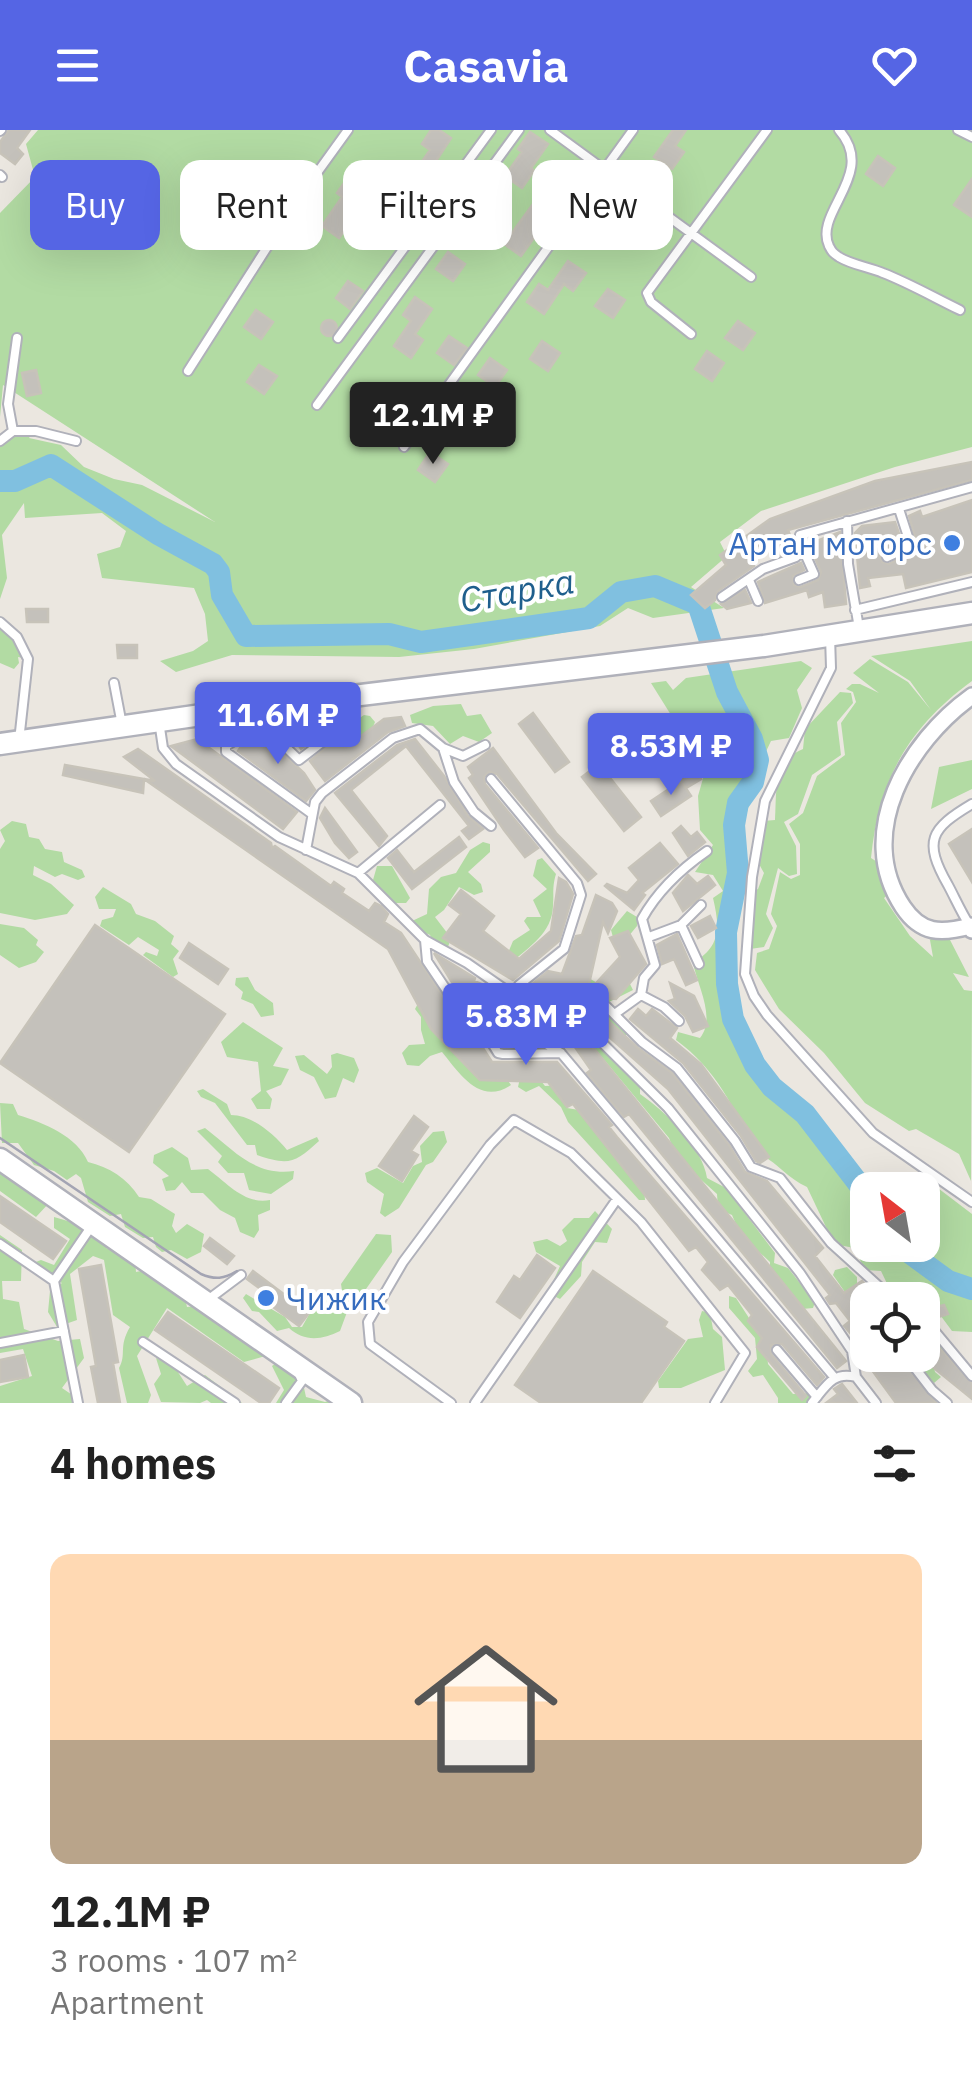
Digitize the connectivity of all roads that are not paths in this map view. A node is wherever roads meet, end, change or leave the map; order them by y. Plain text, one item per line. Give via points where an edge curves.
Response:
1 (348, 130) edge
2 (490, 130) edge
3 (519, 130) edge
4 (550, 130) edge
5 (633, 130) edge
6 (767, 130) edge
7 (839, 130) edge
8 (958, 130) edge
9 (972, 137) edge
10 (592, 160) edge
11 (611, 160) edge
12 (673, 218) edge
13 (693, 232) junction
14 (546, 250) edge
15 (751, 278) dead end
16 (960, 310) dead end
17 (691, 334) dead end
18 (16, 338) dead end
19 (338, 338) dead end
20 (188, 370) dead end
21 (316, 406) dead end
22 (13, 430) junction
23 (0, 441) edge
24 (76, 441) dead end
25 (404, 447) dead end
26 (972, 486) edge
27 (899, 509) junction
28 (848, 521) junction
29 (802, 547) junction
30 (886, 557) dead end
31 (749, 580) junction
32 (800, 580) dead end
33 (972, 582) edge
34 (722, 597) dead end
35 (758, 600) dead end
36 (856, 610) junction
37 (972, 613) edge
38 (0, 622) edge
39 (860, 632) junction
40 (830, 636) junction
41 (114, 683) dead end
42 (972, 696) edge
43 (159, 720) junction
44 (122, 725) junction
45 (325, 740) dead end
46 (10, 742) edge
47 (485, 746) dead end
48 (443, 748) junction
49 (491, 779) dead end
50 (972, 804) edge
51 (440, 805) dead end
52 (312, 814) junction
53 (491, 826) dead end
54 (306, 850) junction
55 (707, 851) dead end
56 (358, 872) junction
57 (700, 905) dead end
58 (681, 926) junction
59 (971, 927) edge
60 (649, 938) junction
61 (424, 940) junction
62 (699, 964) dead end
63 (513, 995) junction
64 (640, 995) junction
65 (560, 1002) junction
66 (616, 1014) junction
67 (464, 1016) dead end
68 (679, 1021) dead end
69 (561, 1053) junction
70 (0, 1159) edge
71 (617, 1199) junction
72 (972, 1202) edge
73 (93, 1223) junction
74 (0, 1244) edge
75 (241, 1274) dead end
76 (54, 1281) junction
77 (874, 1282) edge
78 (206, 1302) junction
79 (64, 1332) junction
80 (940, 1337) edge
81 (143, 1342) dead end
82 (0, 1343) edge
83 (777, 1350) dead end
84 (296, 1365) junction
85 (919, 1372) edge
86 (834, 1376) junction
87 (972, 1376) edge
88 (856, 1377) junction
89 (814, 1400) edge
90 (78, 1403) edge
91 (235, 1403) edge
92 (286, 1403) edge
93 (351, 1403) edge
94 (451, 1403) edge
95 (475, 1403) edge
96 (715, 1403) edge
97 (876, 1403) edge
98 (947, 1403) edge

1 - 20 lane
2 - 19 lane
3 - 21 lane
4 - 10 lane
5 - 11 lane
6 - 13 lane
7 - 16 lane via 852,156 827,228 832,252
8 - 9 lane
12 - 13 lane
13 - 15 lane
13 - 17 lane via 647,294
14 - 25 lane
18 - 22 lane via 8,404
22 - 23 lane
22 - 24 lane
26 - 27 lane
27 - 28 lane
27 - 30 lane via 911,546
28 - 29 lane via 800,535
28 - 36 lane
29 - 31 lane
29 - 32 lane via 814,574
31 - 34 lane
31 - 35 lane
33 - 36 lane
36 - 39 lane
37 - 39 main road
38 - 46 lane via 28,660
39 - 40 main road
40 - 43 main road
40 - 72 lane via 831,668 765,801 745,974 767,1015 872,1133
41 - 44 lane
42 - 59 street via 919,748 892,798 884,866 907,912 928,930
43 - 44 main road
43 - 54 lane via 163,748 176,764
44 - 46 main road
45 - 52 lane via 299,760 269,731 226,746
47 - 48 lane via 463,756
48 - 52 lane via 420,729 393,738 322,793
48 - 53 lane via 454,782
49 - 63 lane via 581,894 564,949
50 - 59 lane via 944,822 932,847
51 - 56 lane
52 - 54 lane
54 - 56 lane
55 - 60 lane via 651,902 642,918
56 - 61 lane
57 - 58 lane
58 - 60 lane
58 - 62 lane
60 - 64 lane via 655,964
61 - 63 lane
61 - 67 lane via 427,961
63 - 65 lane
64 - 66 lane
64 - 68 lane
65 - 66 lane
65 - 88 lane via 668,1108 788,1258 852,1351
66 - 77 lane via 677,1068 751,1167 780,1178 831,1243
69 - 69 lane via 524,1031 490,1040 502,1054
69 - 86 lane
70 - 73 main road
71 - 94 lane via 571,1153 514,1120 490,1145 403,1262 368,1322 370,1344
71 - 95 lane
71 - 96 lane via 745,1353
73 - 76 lane
73 - 78 main road
74 - 76 lane
75 - 78 lane
76 - 79 lane
78 - 84 main road
79 - 82 lane
79 - 90 lane
80 - 87 lane
81 - 91 lane
83 - 89 lane
84 - 92 lane via 302,1381
84 - 93 main road
85 - 98 lane
86 - 88 lane
86 - 89 lane
88 - 97 lane

